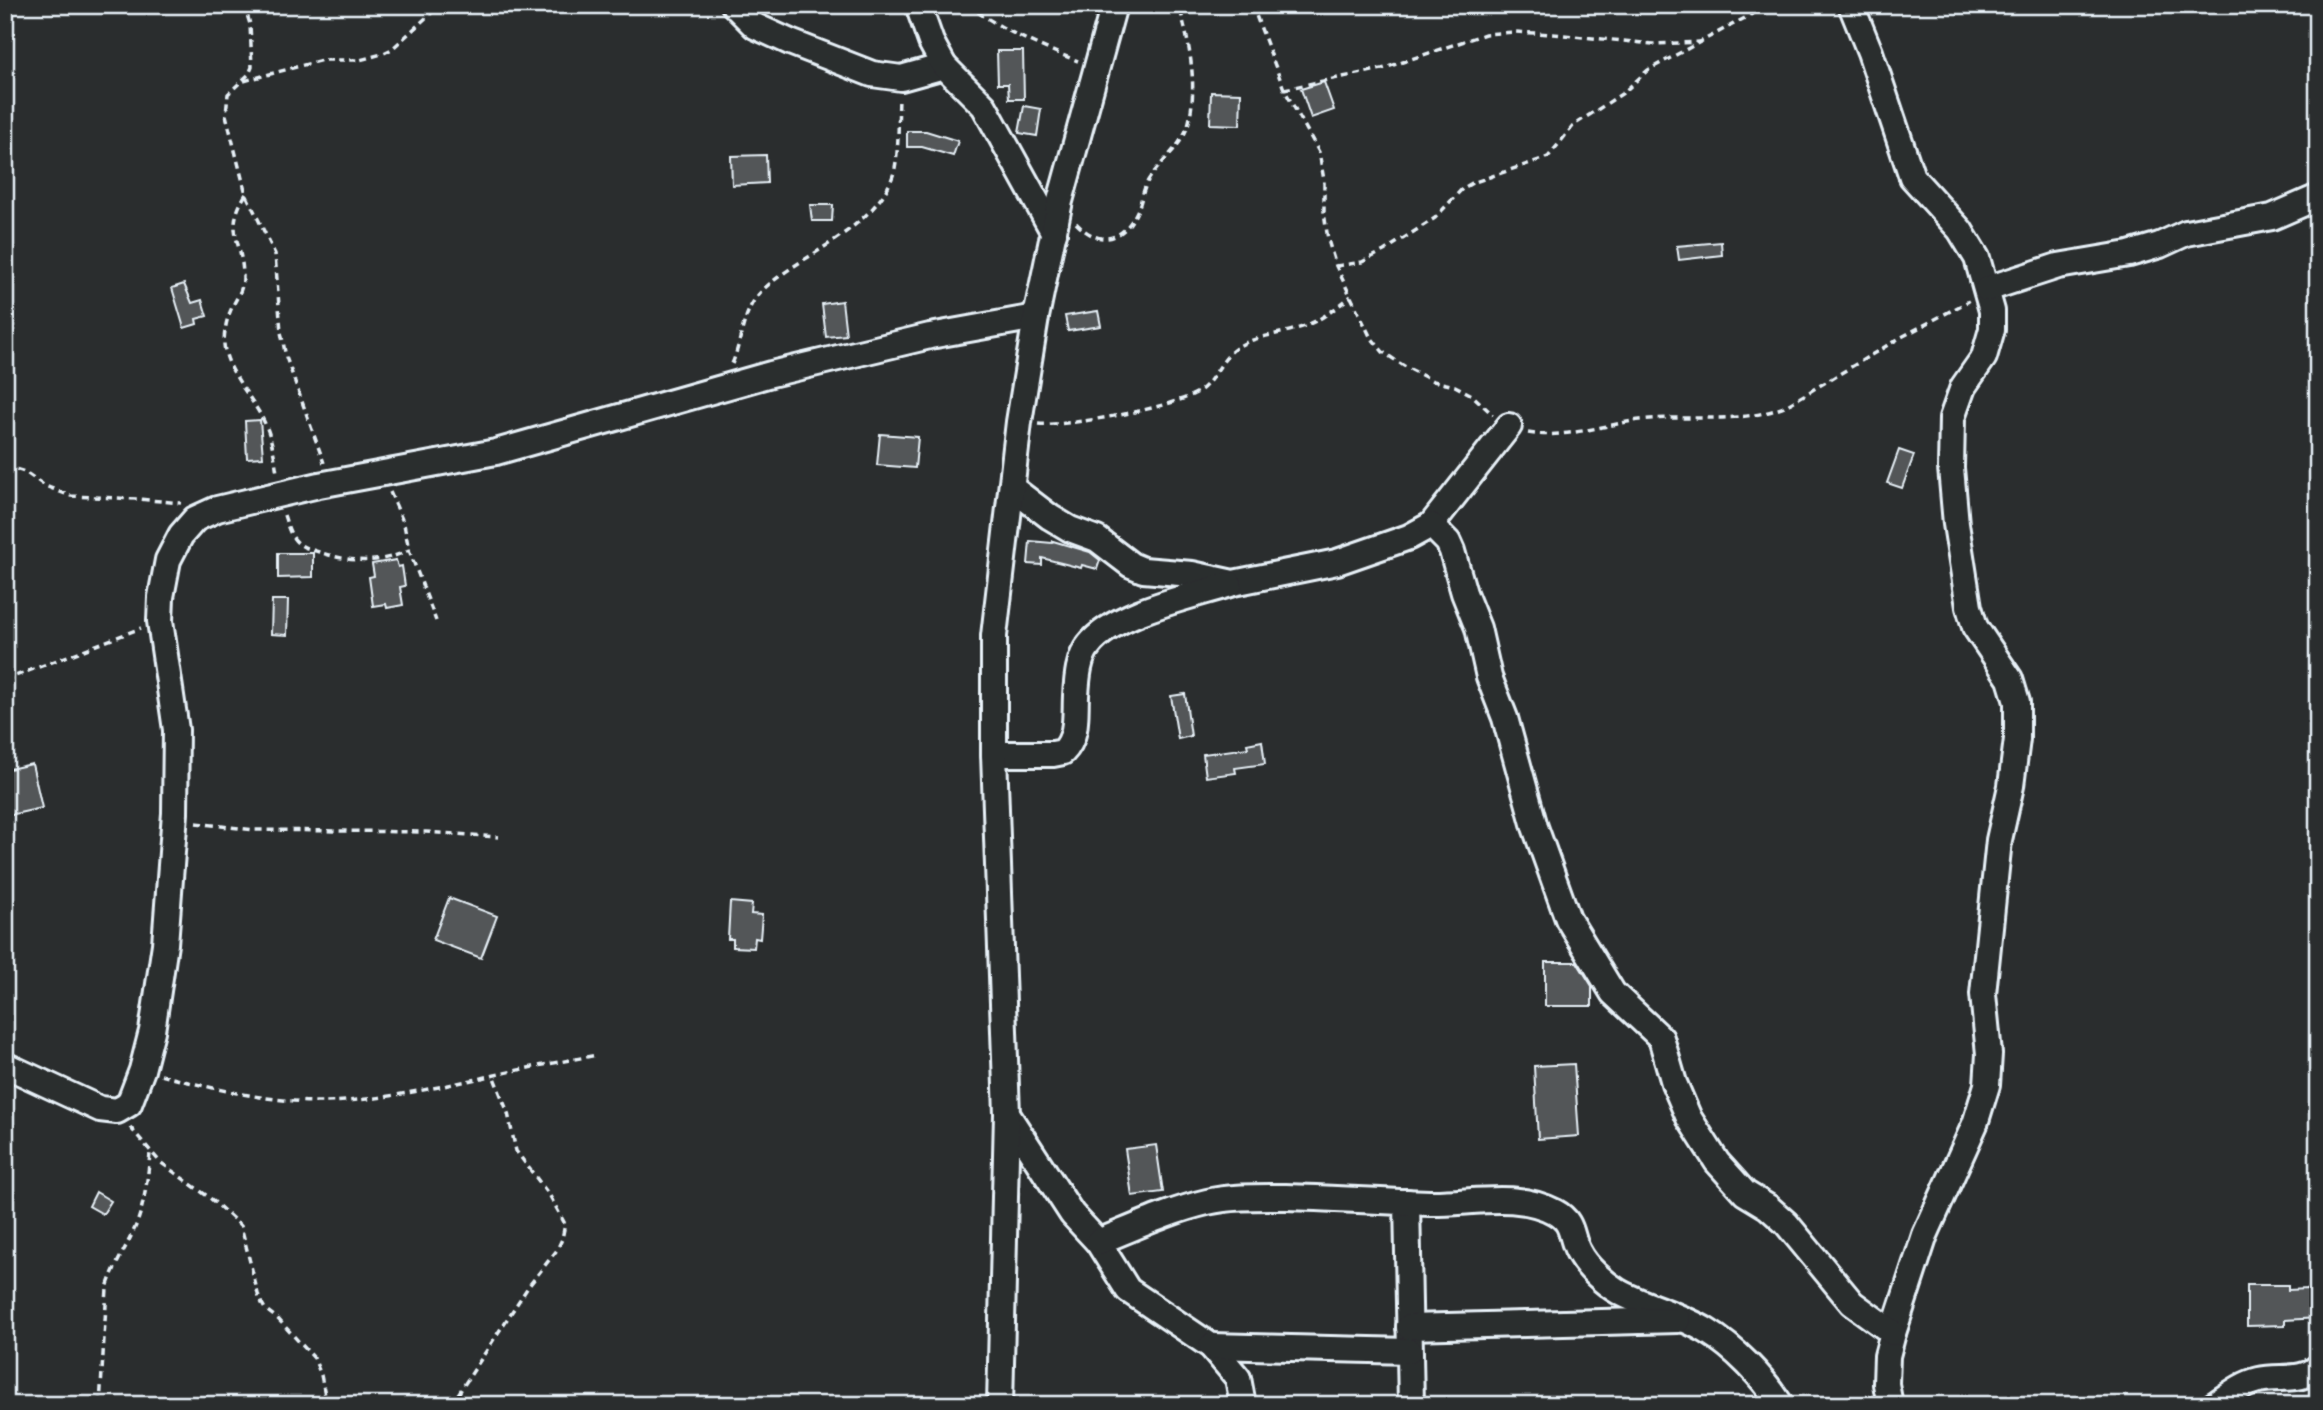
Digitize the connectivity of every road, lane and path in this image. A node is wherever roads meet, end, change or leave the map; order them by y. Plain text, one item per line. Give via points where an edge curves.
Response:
1 (244, 5) edge
2 (440, 5) edge
3 (734, 5) edge
4 (918, 5) edge
5 (968, 5) edge
6 (1114, 5) edge
7 (1180, 5) edge
8 (1252, 5) edge
9 (1769, 5) edge
10 (1851, 5) edge
11 (1703, 42) junction
12 (944, 66) junction
13 (1096, 68) junction
14 (901, 78) junction
15 (242, 82) junction
16 (1284, 89) junction
17 (246, 194) junction
18 (2318, 197) edge
19 (1060, 201) junction
20 (1054, 233) junction
21 (1336, 266) junction
22 (1987, 289) junction
23 (1351, 296) junction
24 (1036, 317) junction
25 (714, 390) junction
26 (1019, 422) junction
27 (1508, 426) junction
28 (5, 466) edge
29 (376, 475) junction
30 (319, 485) junction
31 (1012, 488) junction
32 (280, 495) junction
33 (185, 504) dead end
34 (1432, 525) junction
35 (409, 550) junction
36 (1233, 583) junction
37 (160, 621) junction
38 (436, 621) dead end
39 (5, 680) edge
40 (994, 754) junction
41 (175, 813) junction
42 (499, 837) dead end
43 (597, 1055) dead end
44 (5, 1065) edge
45 (142, 1070) junction
46 (493, 1075) junction
47 (117, 1111) junction
48 (1007, 1114) junction
49 (150, 1153) junction
50 (1407, 1202) junction
51 (1098, 1242) junction
52 (1685, 1320) junction
53 (1893, 1333) junction
54 (1409, 1339) junction
55 (1211, 1346) junction
56 (2318, 1367) edge
57 (100, 1405) edge
58 (327, 1405) edge
59 (451, 1405) edge
60 (1000, 1405) edge
61 (1243, 1405) edge
62 (1411, 1405) edge
63 (1782, 1405) edge
64 (1890, 1405) edge
65 (2214, 1405) edge

1 - 15 path via 252,58
2 - 15 path via 382,54 360,60 322,60
3 - 14 street via 755,26 790,43 872,74
4 - 12 street
5 - 13 path via 1023,38
6 - 13 street
7 - 19 path via 1194,89 1183,139 1148,180 1138,211 1118,235 1094,237
8 - 16 path
9 - 11 path
10 - 22 street via 1912,177 1960,230 1977,258
11 - 16 path via 1653,44 1553,34 1485,34 1382,69
11 - 21 path via 1648,70 1623,93 1585,116 1548,157 1472,183 1435,218 1384,251 1362,262
12 - 14 street
12 - 20 street via 984,106
13 - 19 street
14 - 25 path via 890,183 861,219 760,293 747,312 732,365
15 - 17 path via 233,88 226,104
16 - 21 path via 1319,152 1328,240
17 - 30 path via 275,254 286,357 325,466
17 - 32 path via 233,227 242,262 242,286 230,312 224,346 268,430
18 - 22 street via 2272,217 2197,231 2129,254 2050,268
19 - 20 street
20 - 24 street
21 - 23 path
22 - 27 path via 1767,414 1640,420 1548,434
22 - 53 street via 1992,329 1984,356 1963,387 1952,418 1951,468 1969,607 1975,626 2010,679 2017,702 2017,739 1999,840 1983,993 1987,1085 1975,1124 1925,1236
23 - 26 path via 1327,316 1237,348 1198,393 1173,403 1073,422
23 - 27 path via 1383,352 1433,381 1472,396
24 - 25 street via 930,336
24 - 26 street
25 - 29 street via 496,452
26 - 31 street
27 - 34 street
28 - 33 path via 71,496
29 - 30 street
29 - 35 path via 397,507
30 - 32 street
31 - 36 street via 1050,517 1097,539 1131,565
31 - 40 street via 994,636
32 - 35 path via 289,532 305,548 348,561 386,558
32 - 37 street via 195,519 168,560
34 - 36 street via 1337,562
34 - 53 street via 1452,551 1535,827 1568,919 1613,993 1661,1038 1689,1118 1717,1162 1745,1193 1786,1223 1852,1303
35 - 38 path
36 - 40 street via 1113,624 1088,645 1076,685 1072,738 1063,752
37 - 39 path
37 - 41 street via 176,730
40 - 48 street
41 - 42 path via 199,825 219,828
41 - 45 street via 165,944
43 - 46 path
44 - 47 street via 100,1109
45 - 46 path via 253,1095 316,1102 416,1092
45 - 47 street via 129,1104
46 - 59 path via 516,1151 550,1196 565,1229 557,1250 527,1287
47 - 49 path
48 - 51 street via 1072,1213
48 - 60 street
49 - 57 path via 137,1221 107,1288
49 - 58 path via 242,1226 259,1298 314,1358
50 - 51 street via 1259,1197 1208,1202
50 - 52 street via 1535,1203 1557,1213 1569,1225 1577,1250 1588,1265 1619,1292
50 - 54 street
51 - 55 street via 1128,1290
52 - 54 street
52 - 63 street via 1741,1358
53 - 64 street via 1887,1356
54 - 55 street
54 - 62 street
55 - 61 street via 1238,1378
56 - 65 street via 2304,1376 2247,1384

